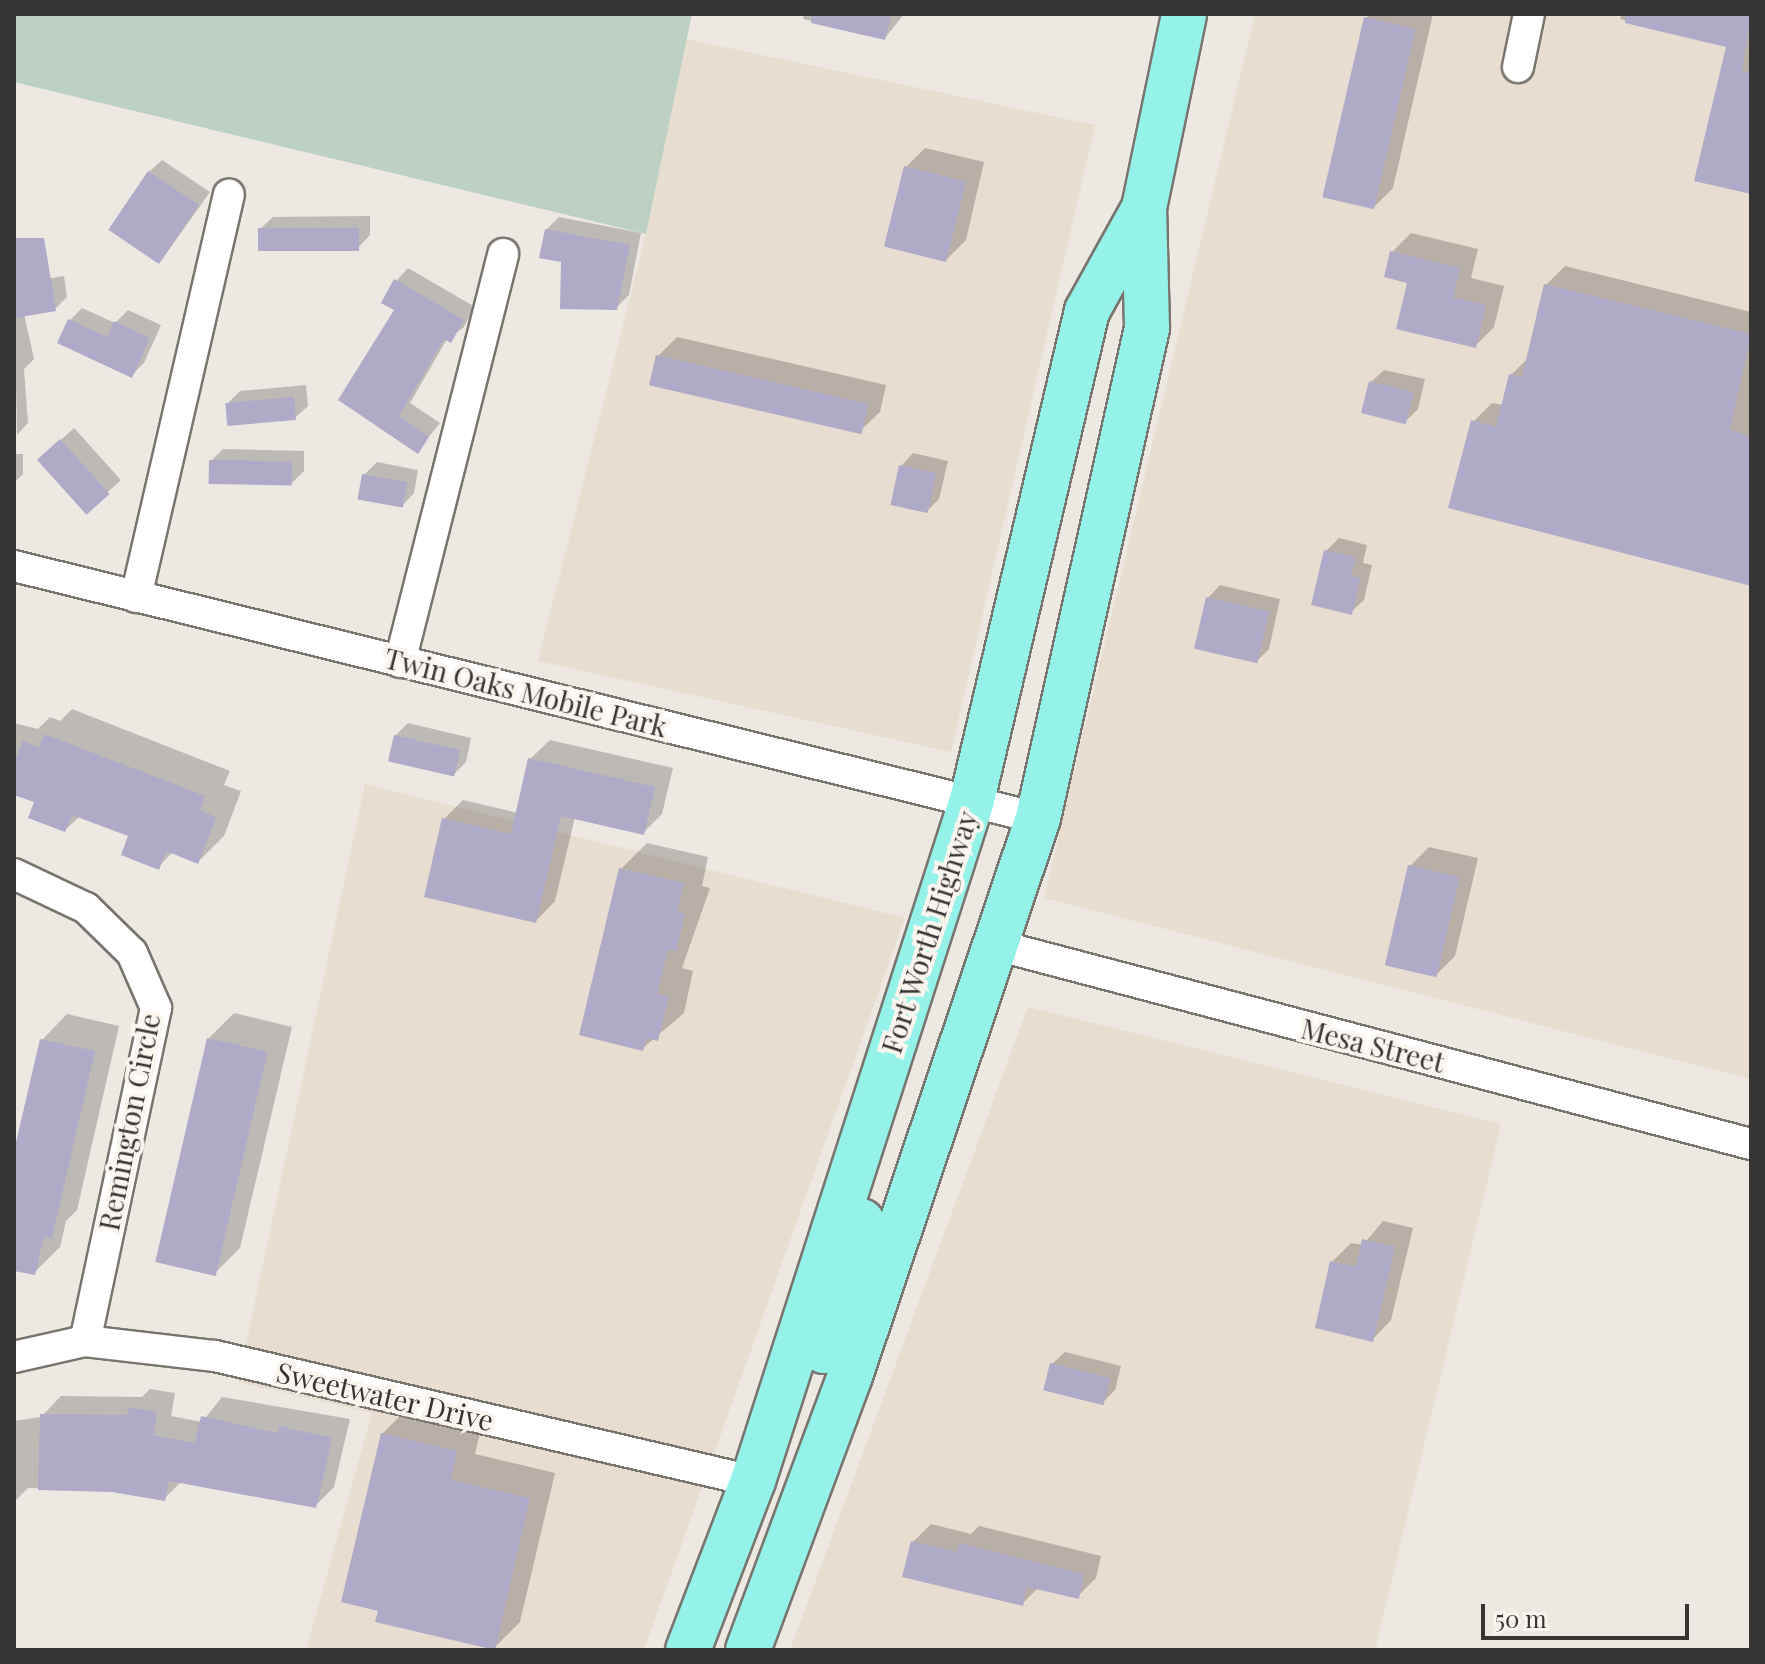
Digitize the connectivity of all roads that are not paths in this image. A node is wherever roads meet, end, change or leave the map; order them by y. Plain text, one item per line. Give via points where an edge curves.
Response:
1 (1184, 14) edge
2 (1529, 14) edge
3 (1518, 67) dead end
4 (229, 195) dead end
5 (1144, 208) junction
6 (503, 254) dead end
7 (14, 566) edge
8 (136, 597) junction
9 (400, 662) junction
10 (972, 800) junction
11 (1038, 818) junction
12 (14, 874) edge
13 (996, 945) junction
14 (1751, 1144) edge
15 (861, 1145) junction
16 (85, 1341) junction
17 (14, 1357) edge
18 (821, 1453) junction
19 (753, 1481) junction
20 (688, 1650) edge
21 (725, 1650) edge
22 (748, 1650) edge

1 - 5 main road, Fort Worth Highway
2 - 3 street
4 - 8 street
5 - 10 main road, Fort Worth Highway via 1087,311
5 - 11 main road, Fort Worth Highway via 1147,328
6 - 9 street
7 - 8 street, Twin Oaks Mobile Park
8 - 9 street, Twin Oaks Mobile Park
9 - 10 street, Twin Oaks Mobile Park
10 - 11 street, Twin Oaks Mobile Park
10 - 15 main road, Fort Worth Highway
11 - 13 main road, Fort Worth Highway
12 - 16 street, Remington Circle via 86,908 132,953 156,1008
13 - 14 street, Mesa Street
13 - 18 main road, Fort Worth Highway
15 - 18 main road via 870,1178 849,1283 806,1402 807,1426
15 - 19 main road, Fort Worth Highway
16 - 17 street, Sweetwater Drive
16 - 19 street, Sweetwater Drive via 215,1356
18 - 22 main road, Fort Worth Highway
19 - 20 main road, Fort Worth Highway
19 - 21 main road via 764,1492 769,1522

